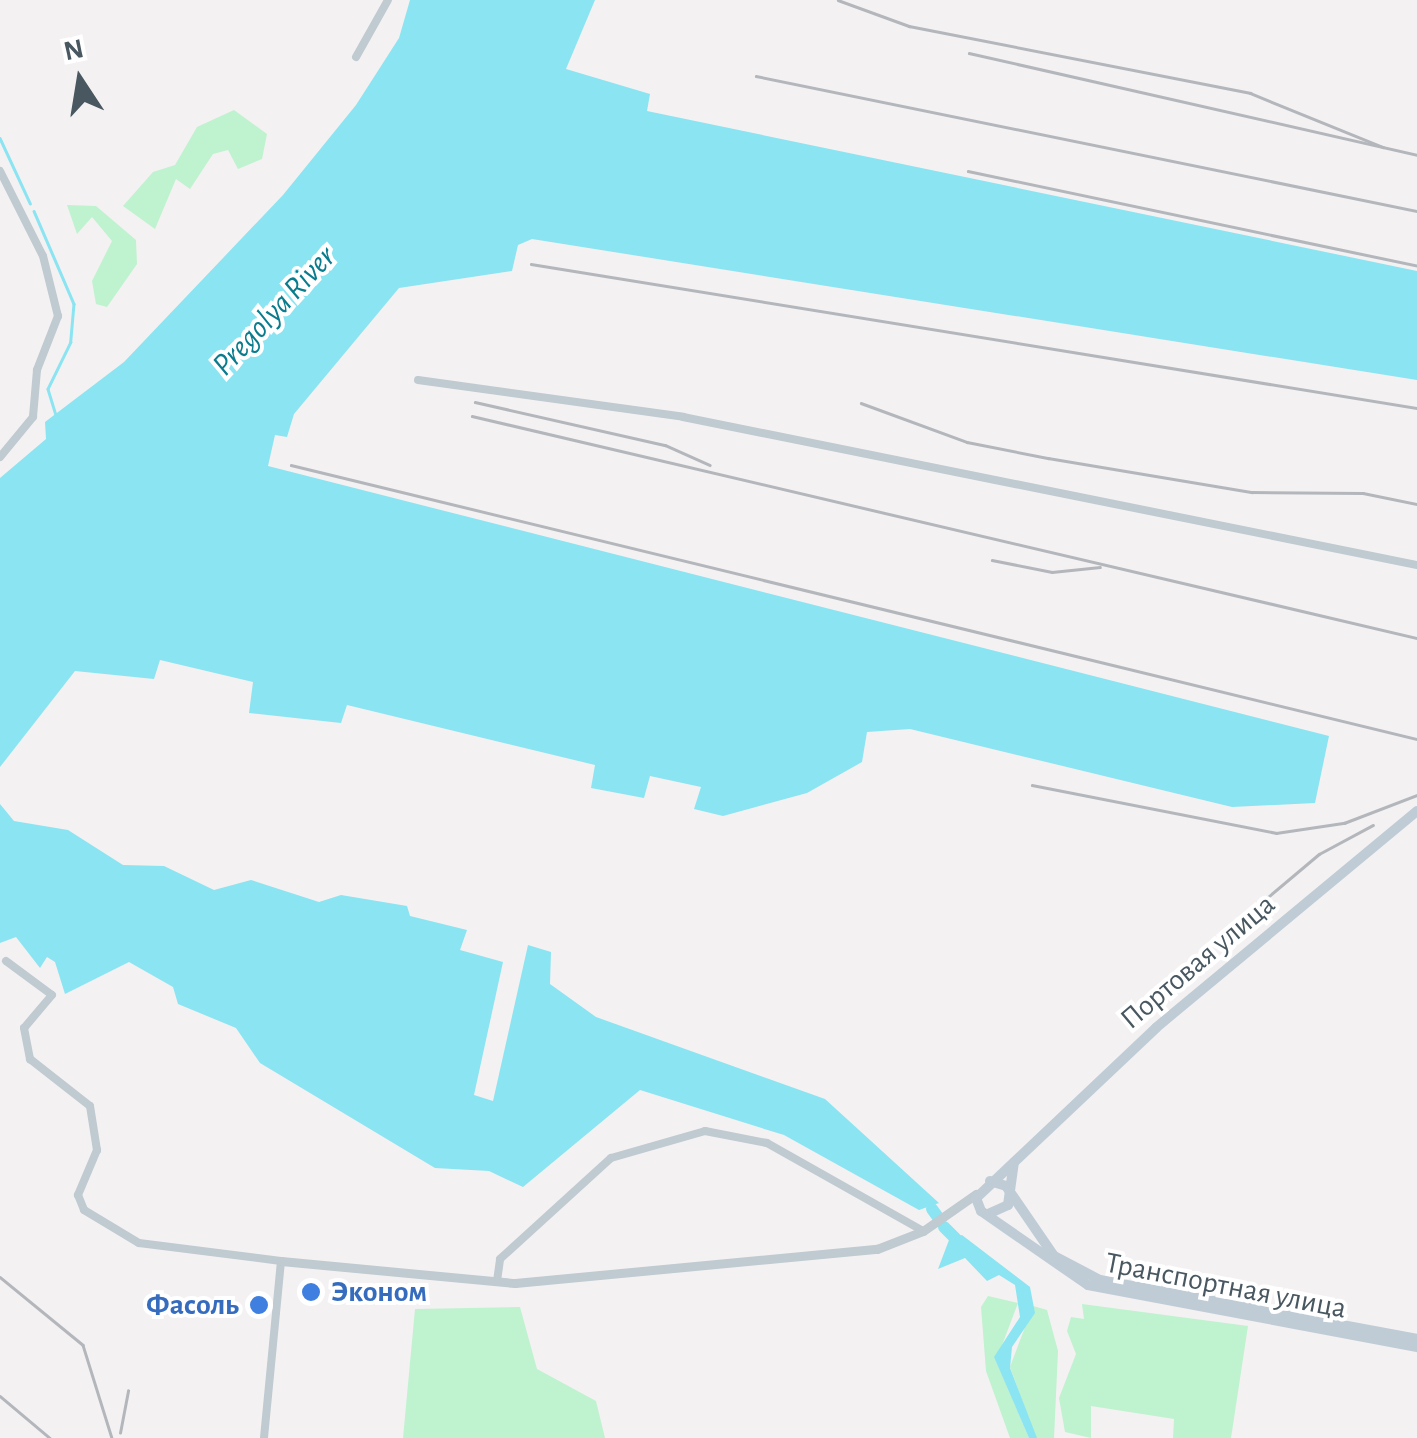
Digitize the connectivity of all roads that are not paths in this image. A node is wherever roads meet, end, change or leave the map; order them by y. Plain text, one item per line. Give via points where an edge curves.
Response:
1 (388, 0) edge
2 (356, 56) dead end
3 (0, 171) edge
4 (418, 380) dead end
5 (0, 456) edge
6 (1417, 565) edge
7 (1417, 811) edge
8 (6, 961) dead end
9 (1017, 1156) junction
10 (988, 1181) junction
11 (976, 1194) junction
12 (1011, 1194) junction
13 (984, 1212) junction
14 (948, 1217) junction
15 (924, 1232) junction
16 (282, 1261) junction
17 (497, 1281) junction
18 (1417, 1339) edge
19 (1417, 1347) edge
20 (264, 1438) edge

1 - 2 street
3 - 5 street via 56,292 30,424
4 - 6 street via 684,416
7 - 9 main road, Портовая улица
8 - 16 street via 52,995 24,1028 30,1060 90,1106 97,1150 78,1195 84,1210 140,1243
9 - 10 main road, Портовая улица
9 - 12 main road
10 - 11 main road
10 - 12 main road, Транспортная улица
11 - 13 main road
11 - 14 street
12 - 13 main road via 1006,1209
12 - 18 main road, Транспортная улица via 1046,1248 1100,1280
13 - 14 street
13 - 19 main road, Транспортная улица via 1088,1285
14 - 15 street
15 - 17 street via 877,1248
15 - 17 street via 767,1144 706,1131 610,1158 500,1259
16 - 17 street
16 - 20 street

